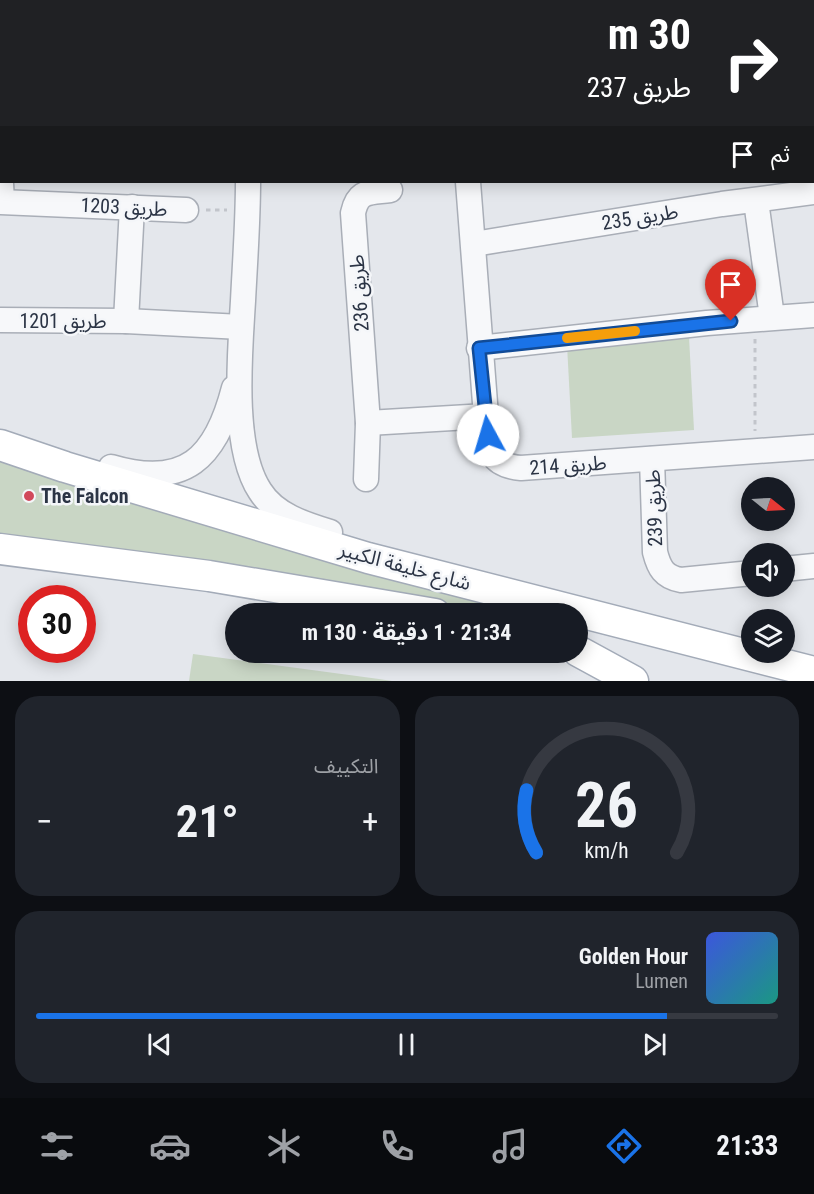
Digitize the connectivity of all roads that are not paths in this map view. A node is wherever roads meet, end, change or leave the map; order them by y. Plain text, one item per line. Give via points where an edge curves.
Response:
1 (0, 183) edge
2 (468, 183) edge
3 (809, 188) edge
4 (390, 190) dead end
5 (249, 191) edge
6 (756, 201) junction
7 (1, 202) edge
8 (132, 207) junction
9 (186, 210) road end
10 (474, 244) junction
11 (814, 315) edge
12 (763, 318) junction
13 (0, 320) edge
14 (126, 321) junction
15 (241, 327) junction
16 (479, 348) junction
17 (239, 372) junction
18 (486, 416) junction
19 (368, 423) junction
20 (0, 445) edge
21 (814, 447) edge
22 (652, 459) junction
23 (65, 466) junction
24 (366, 479) dead end
25 (0, 549) edge
26 (368, 558) junction
27 (814, 566) edge
28 (795, 568) edge
29 (741, 574) edge
30 (370, 603) edge
31 (588, 656) edge
32 (814, 672) edge
33 (633, 681) edge

1 - 7 street
2 - 10 street, طريق 214
3 - 6 street, طريق 235
4 - 19 street, طريق 236 via 364,193 356,201 353,213
5 - 15 street
6 - 10 street, طريق 235
6 - 12 street
7 - 8 street, طريق 1203
8 - 9 street, طريق 1203
8 - 14 street, طريق 1201
10 - 16 street, طريق 214
11 - 12 street
12 - 16 street
13 - 14 street, طريق 1201
14 - 15 street, طريق 1201
15 - 17 street
16 - 18 street, طريق 214
17 - 23 street via 222,426 207,449 186,466 147,475 96,463
17 - 26 street via 246,456 260,491 284,514 347,538
18 - 19 street
18 - 22 street, طريق 214 via 490,453 511,467
19 - 24 street, طريق 236
20 - 23 main road, شارع خليفة الكبير
21 - 22 street, طريق 214
22 - 29 street, طريق 239 via 655,552 664,573 681,580
23 - 26 main road, شارع خليفة الكبير
25 - 30 main road, شارع خليفة الكبير via 209,576
26 - 32 main road, شارع خليفة الكبير
27 - 28 street
31 - 33 main road

